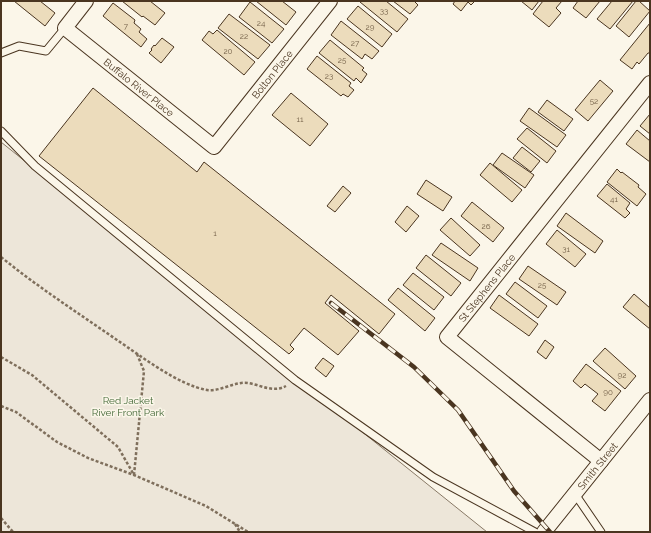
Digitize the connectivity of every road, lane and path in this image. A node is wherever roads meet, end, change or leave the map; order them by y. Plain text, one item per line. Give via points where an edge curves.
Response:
1 (86, 1) edge
2 (330, 1) edge
3 (65, 28) junction
4 (1, 53) edge
5 (650, 83) edge
6 (1, 131) edge
7 (214, 147) joint
8 (2, 258) edge
9 (137, 354) junction
10 (1, 356) edge
11 (295, 380) junction
12 (650, 400) edge
13 (1, 406) edge
14 (602, 461) junction
15 (134, 475) junction
16 (575, 494) junction
17 (1, 518) edge
18 (234, 524) junction
19 (14, 532) edge
20 (240, 532) edge
21 (248, 532) edge
22 (535, 532) edge
23 (544, 532) edge
24 (601, 532) edge

1 - 3 street
2 - 7 street, Bolton Place
3 - 4 lane via 46,51 19,46
3 - 7 street, Buffalo River Place
5 - 14 street, St Stephens Place via 447,336
6 - 11 lane via 35,166
8 - 9 path
9 - 11 path via 185,383 208,390 247,382 269,389 281,389
9 - 15 path via 144,371
10 - 15 path via 32,374 118,447
11 - 22 lane via 434,477
12 - 14 street, Smith Street
13 - 15 path via 16,412 57,442 88,458
14 - 16 street, Smith Street
15 - 18 path via 206,506
16 - 23 street, Smith Street
16 - 24 lane
17 - 19 path
18 - 20 path
18 - 21 path

